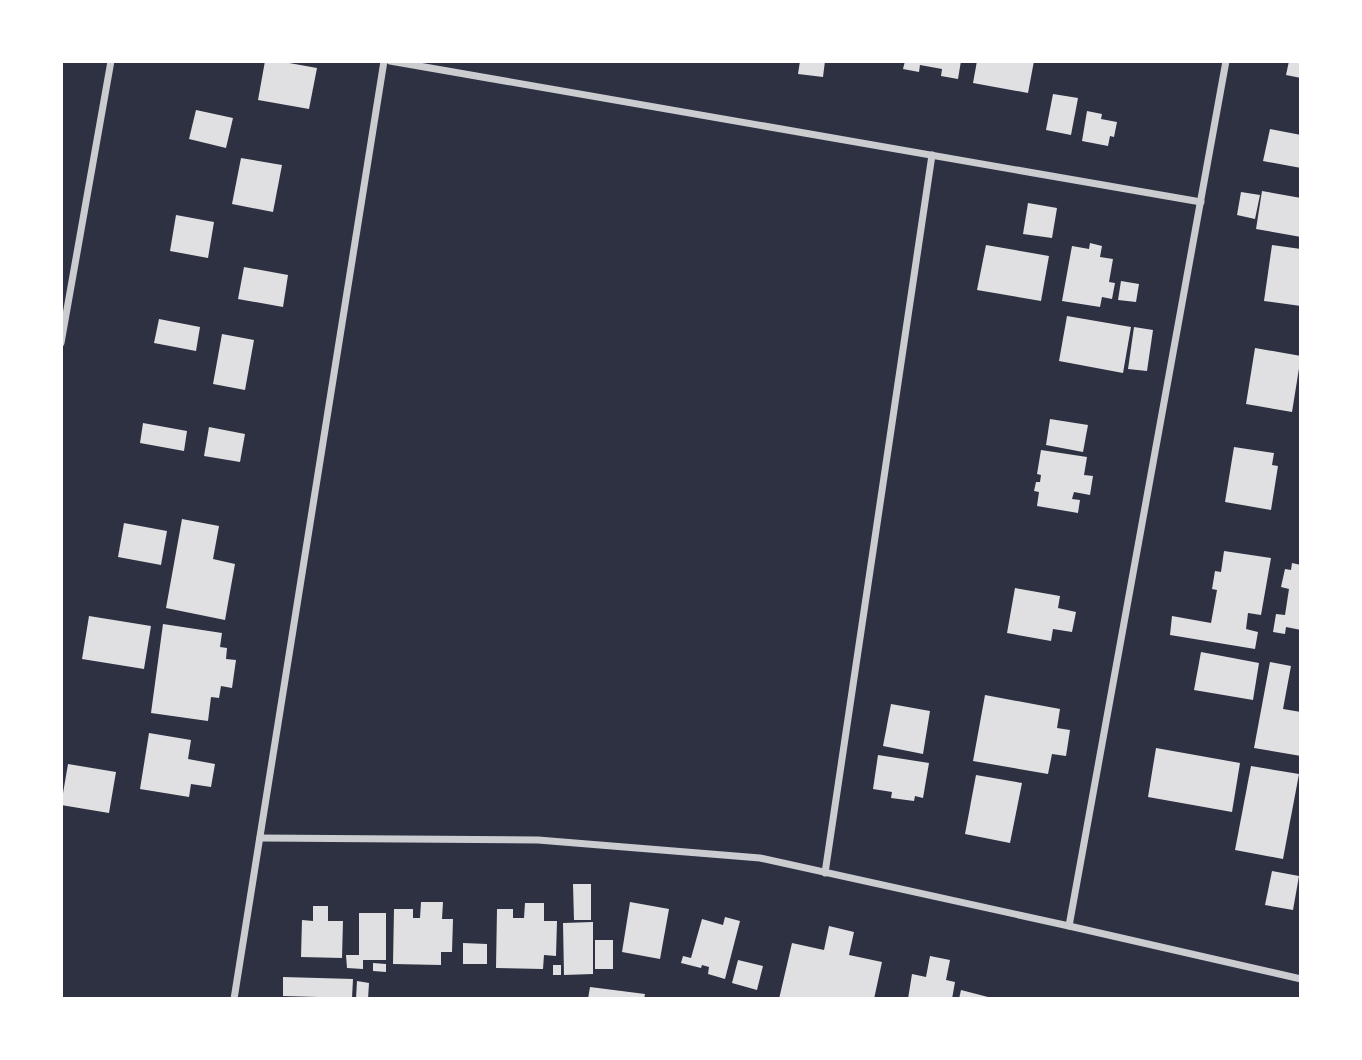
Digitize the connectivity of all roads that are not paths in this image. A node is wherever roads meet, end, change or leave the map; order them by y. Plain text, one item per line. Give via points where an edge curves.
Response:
1 (111, 61) edge
2 (384, 61) edge
3 (390, 61) edge
4 (1226, 61) edge
5 (932, 155) junction
6 (1201, 202) junction
7 (61, 343) edge
8 (260, 838) junction
9 (825, 873) junction
10 (1069, 926) junction
11 (1301, 979) edge
12 (234, 999) edge

1 - 7 street
2 - 8 street
3 - 5 street
4 - 6 street
5 - 6 street
5 - 9 street
6 - 10 street
8 - 9 street via 538,839 760,859
8 - 12 street
9 - 10 street
10 - 11 street

